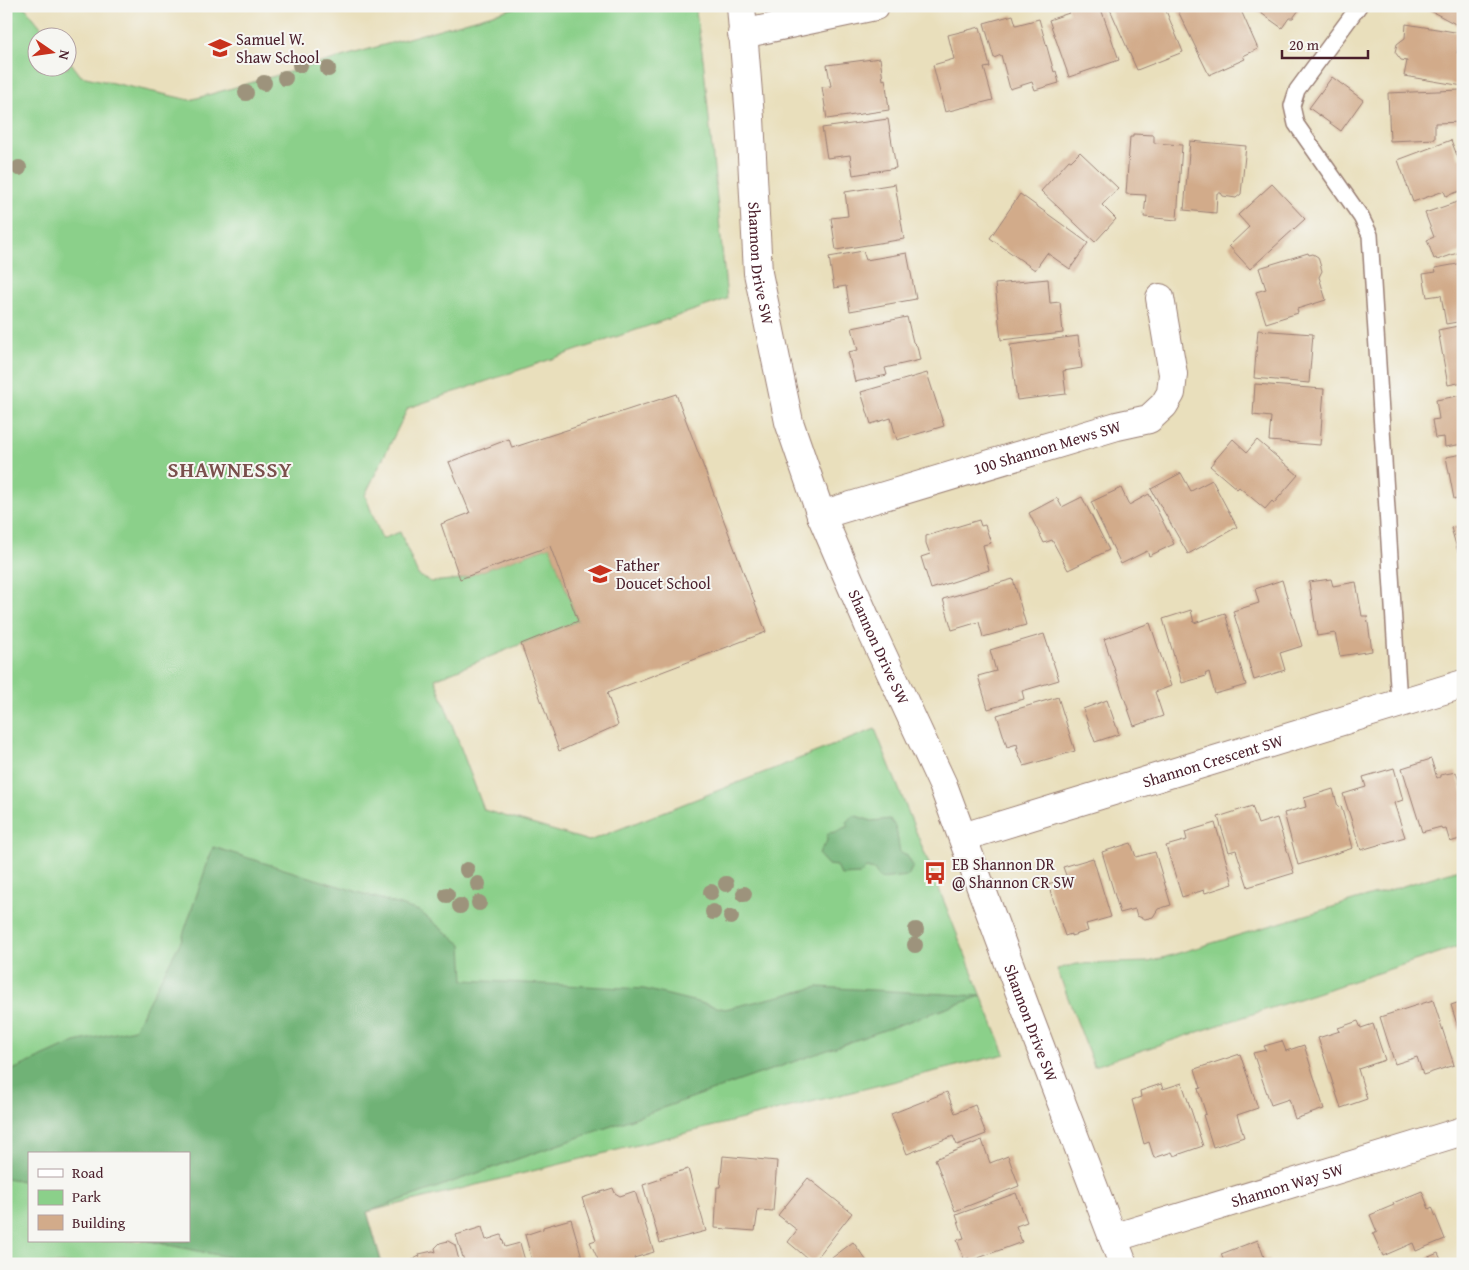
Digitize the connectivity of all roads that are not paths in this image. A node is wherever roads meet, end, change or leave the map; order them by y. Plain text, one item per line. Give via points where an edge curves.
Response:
1 (741, 6) edge
2 (875, 6) edge
3 (1359, 6) edge
4 (742, 34) junction
5 (1160, 298) dead end
6 (821, 515) junction
7 (1463, 684) edge
8 (1399, 703) junction
9 (963, 837) junction
10 (1463, 1131) edge
11 (1113, 1238) junction
12 (1123, 1264) edge

1 - 4 street, Shannon Drive SW
2 - 4 street
3 - 8 lane via 1298,90 1292,106 1296,124 1370,235
4 - 6 street, Shannon Drive SW via 758,273 789,422
5 - 6 street, 100 Shannon Mews SW via 1174,374 1171,393 1164,405 1149,418
6 - 9 street, Shannon Drive SW via 943,785
7 - 8 street, Shannon Crescent SW
8 - 9 street, Shannon Crescent SW
9 - 11 street, Shannon Drive SW
10 - 11 street, Shannon Way SW
11 - 12 street, Shannon Drive SW

